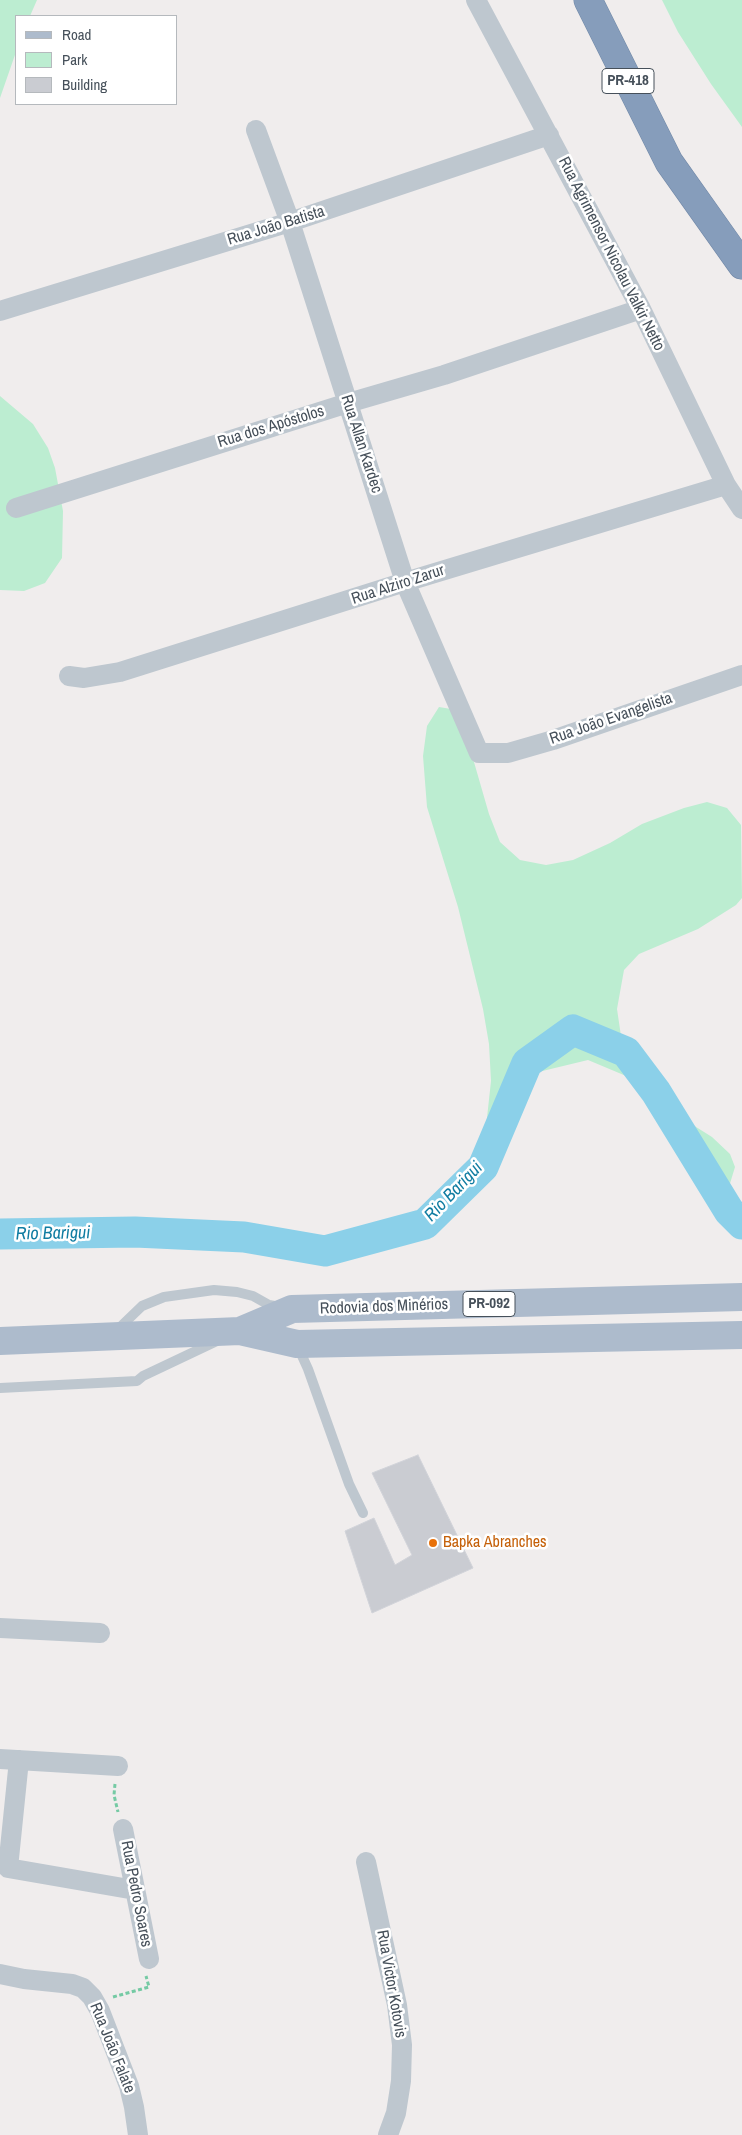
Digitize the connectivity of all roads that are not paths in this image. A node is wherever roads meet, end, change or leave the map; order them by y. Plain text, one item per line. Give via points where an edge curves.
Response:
1 (476, 0) edge
2 (588, 0) edge
3 (256, 130) dead end
4 (549, 135) junction
5 (290, 222) junction
6 (742, 265) edge
7 (641, 309) junction
8 (0, 311) edge
9 (348, 403) junction
10 (726, 484) junction
11 (16, 508) dead end
12 (742, 509) edge
13 (405, 582) junction
14 (742, 675) edge
15 (69, 676) dead end
16 (479, 753) joint
17 (742, 1297) edge
18 (292, 1309) junction
19 (240, 1331) junction
20 (742, 1335) edge
21 (109, 1338) junction
22 (0, 1341) edge
23 (297, 1344) junction
24 (0, 1388) edge
25 (363, 1513) dead end
26 (0, 1628) edge
27 (100, 1633) dead end
28 (10, 1759) edge
29 (118, 1766) dead end
30 (123, 1829) dead end
31 (366, 1862) dead end
32 (135, 1890) junction
33 (149, 1959) road end
34 (0, 1974) edge
35 (138, 2135) edge
36 (388, 2135) edge

1 - 4 street, Rua Agrimensor Nicolau Valkir Netto
2 - 6 highway, PR-418 via 669,162
3 - 5 street, Rua Allan Kardec
4 - 5 street, Rua João Batista
4 - 7 street, Rua Agrimensor Nicolau Valkir Netto
5 - 8 street, Rua João Batista
5 - 9 street, Rua Allan Kardec
7 - 9 street, Rua dos Apóstolos
7 - 10 street, Rua Agrimensor Nicolau Valkir Netto
9 - 11 street, Rua dos Apóstolos
9 - 13 street, Rua Allan Kardec
10 - 12 street, Rua Agrimensor Nicolau Valkir Netto
10 - 13 street, Rua Alziro Zarur
13 - 15 street, Rua Alziro Zarur via 120,672 84,678
13 - 16 street, Rua Allan Kardec
14 - 16 street, Rua João Evangelista via 553,740 508,753
17 - 18 main road, Rodovia dos Minérios / PR-092
18 - 19 main road, Rodovia dos Minérios / PR-092
18 - 21 lane via 269,1305 237,1292 214,1290 164,1297 142,1306
19 - 21 main road, Rodovia dos Minérios / PR-092
19 - 23 main road, Rodovia dos Minérios / PR-092
19 - 24 lane via 137,1380
20 - 23 main road, Rodovia dos Minérios / PR-092
21 - 22 main road, Rodovia dos Minérios / PR-092
23 - 25 lane via 345,1475
26 - 27 street
28 - 29 street
28 - 32 street via 8,1868
30 - 32 street, Rua Pedro Soares
31 - 36 street, Rua Victor Kotovis via 397,2005 402,2045 401,2081 396,2113
32 - 33 street, Rua Pedro Soares
34 - 35 street, Rua João Falate via 83,1988 95,2002 129,2086

